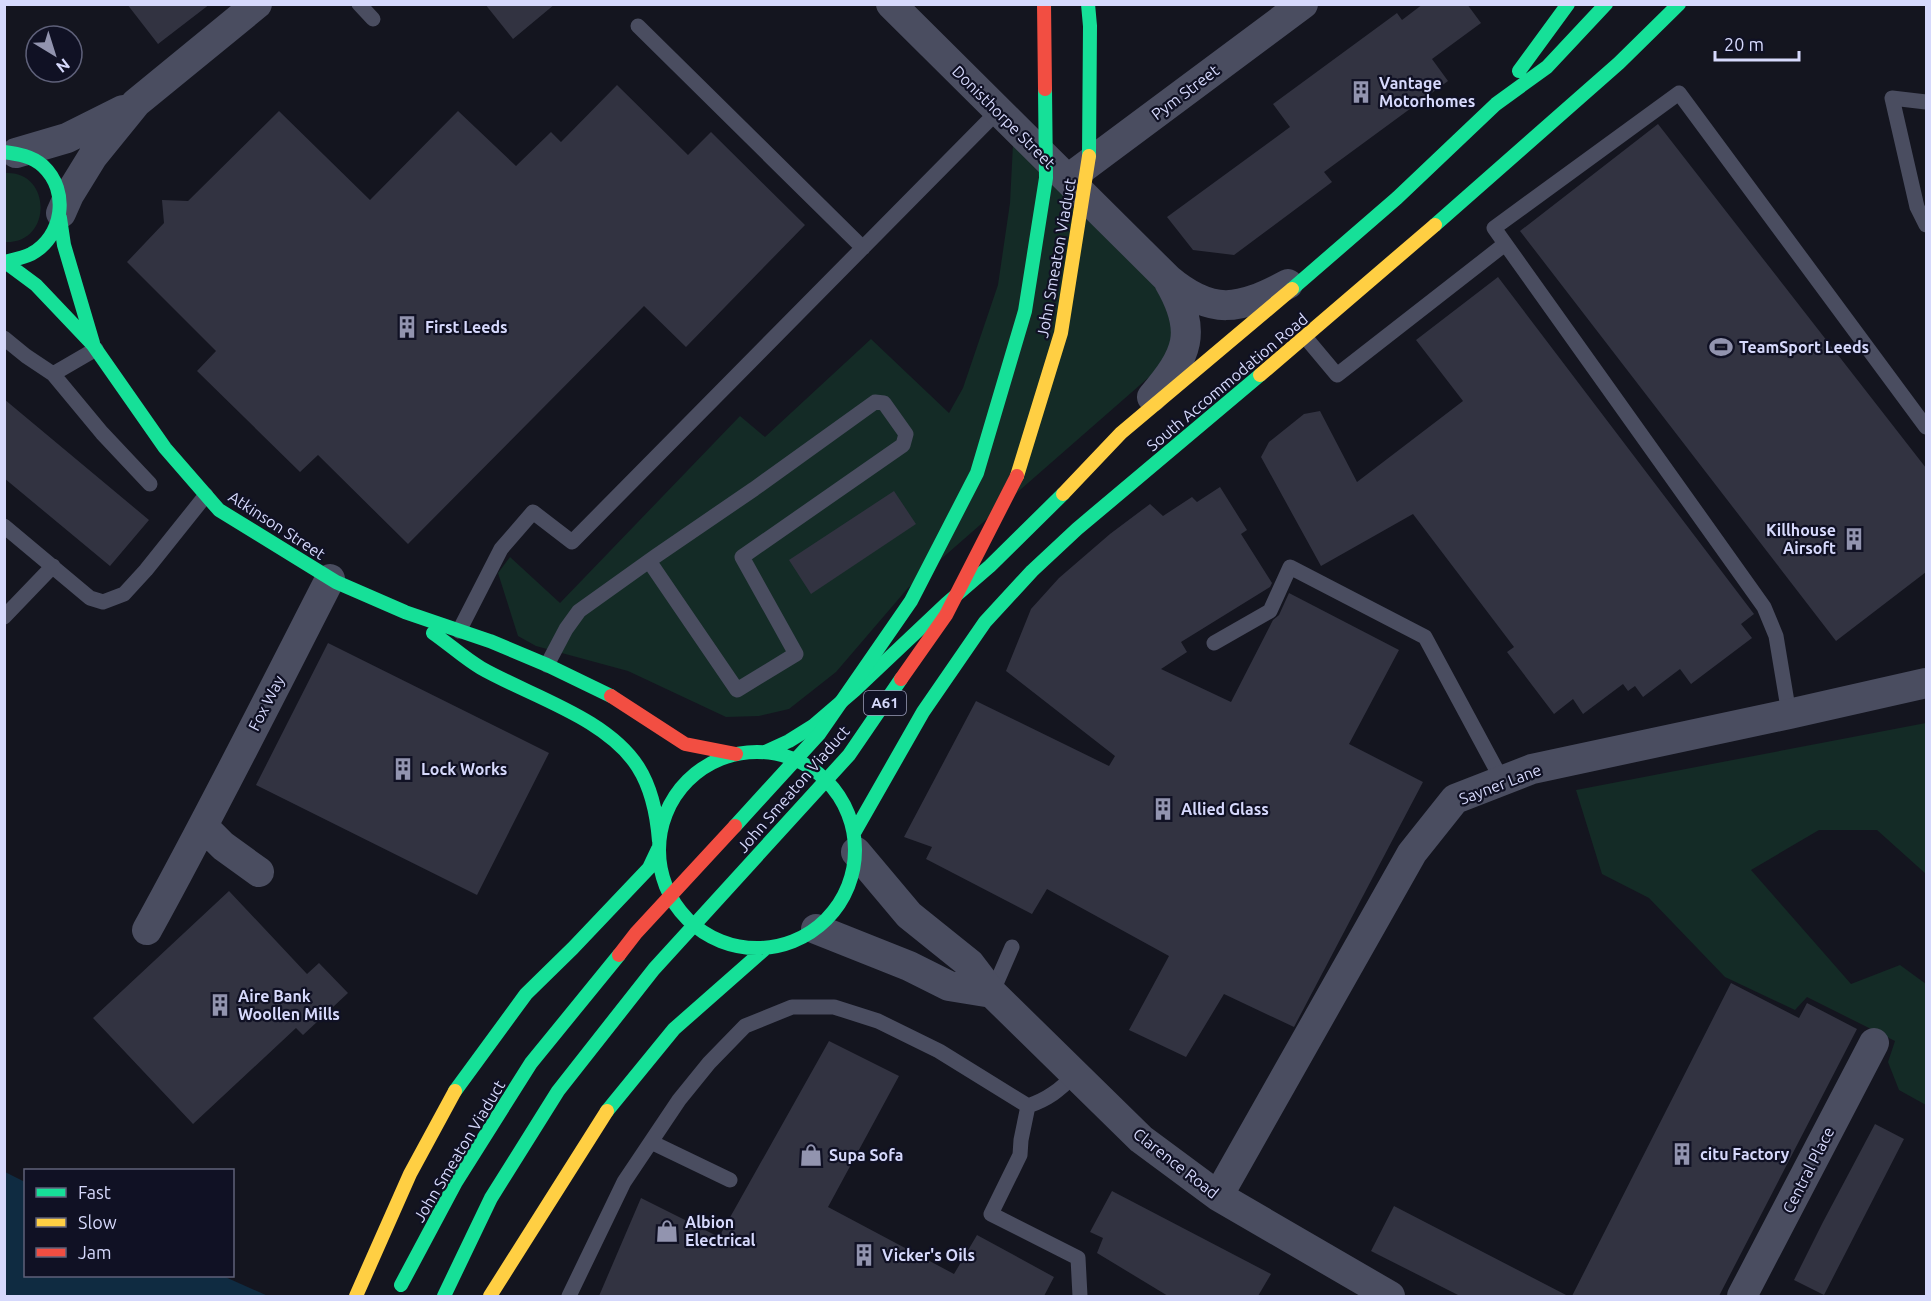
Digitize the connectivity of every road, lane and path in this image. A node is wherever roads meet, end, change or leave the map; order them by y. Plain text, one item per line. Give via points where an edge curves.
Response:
1 (257, 4) edge
2 (359, 4) edge
3 (891, 4) edge
4 (1044, 4) edge
5 (1088, 4) edge
6 (1304, 4) edge
7 (1568, 4) edge
8 (1606, 4) edge
9 (1679, 4) edge
10 (373, 19) dead end
11 (638, 26) dead end
12 (1926, 102) edge
13 (136, 103) junction
14 (1496, 104) junction
15 (998, 111) junction
16 (9, 152) edge
17 (1067, 180) junction
18 (60, 215) junction
19 (1926, 225) edge
20 (1505, 244) junction
21 (863, 248) junction
22 (5, 262) edge
23 (1323, 262) junction
24 (1168, 279) junction
25 (4, 338) edge
26 (1306, 338) junction
27 (94, 347) junction
28 (53, 374) junction
29 (1926, 426) edge
30 (1121, 433) junction
31 (150, 484) dead end
32 (206, 495) junction
33 (4, 526) edge
34 (648, 561) junction
35 (53, 566) junction
36 (330, 579) junction
37 (405, 612) junction
38 (4, 617) edge
39 (459, 631) junction
40 (1214, 643) dead end
41 (547, 665) junction
42 (1926, 682) edge
43 (1789, 714) junction
44 (765, 752) junction
45 (736, 754) junction
46 (1502, 780) junction
47 (204, 827) junction
48 (855, 842) junction
49 (659, 845) junction
50 (259, 872) dead end
51 (816, 929) junction
52 (147, 930) dead end
53 (1012, 947) dead end
54 (766, 948) junction
55 (992, 993) junction
56 (1874, 1042) dead end
57 (1074, 1075) junction
58 (1028, 1106) junction
59 (651, 1142) junction
60 (730, 1180) dead end
61 (1218, 1196) junction
62 (398, 1291) edge
63 (356, 1296) edge
64 (444, 1296) edge
65 (490, 1296) edge
66 (569, 1296) edge
67 (1080, 1296) edge
68 (1390, 1296) edge
69 (1742, 1296) edge

1 - 13 street
2 - 10 lane
3 - 15 street, Donisthorpe Street
4 - 62 main road, John Smeaton Viaduct / A61, bridge via 1046,178 1025,311 977,473 911,601 819,734 636,933 531,1063 456,1182
5 - 64 main road, John Smeaton Viaduct / A61, bridge via 1089,164 1061,333 1018,475 946,615 849,755 654,969 558,1091 490,1198
6 - 17 street, Pym Street
7 - 14 main road
8 - 14 main road, South Accommodation Road via 1547,66
9 - 26 main road, South Accommodation Road via 1619,63
11 - 21 lane
12 - 19 lane via 1892,98 1917,207
13 - 16 street via 67,138
13 - 18 street via 93,156
14 - 23 main road, South Accommodation Road
15 - 17 street, Donisthorpe Street
15 - 21 lane
16 - 18 main road, Atkinson Street via 29,157 49,172 60,197
17 - 24 street, Donisthorpe Street
18 - 22 main road via 50,240 37,253
18 - 27 main road, Atkinson Street via 64,245
20 - 26 lane via 1337,375
20 - 29 lane via 1494,228 1679,93
20 - 43 lane via 1764,606 1776,636
21 - 39 lane via 573,542 533,512 501,549
22 - 27 main road, Atkinson Street via 36,285
23 - 24 street, Donisthorpe Street via 1271,293 1235,305 1196,300
23 - 30 main road, South Accommodation Road
24 - 30 street, Donisthorpe Street via 1184,313 1185,344 1164,384
25 - 28 lane
26 - 48 main road, South Accommodation Road via 1077,529 1008,596 985,622 923,712 869,804
27 - 28 lane
27 - 32 main road, Atkinson Street via 165,448
28 - 31 lane
30 - 44 main road, South Accommodation Road via 1041,517 855,690 813,726
32 - 35 lane via 124,594 103,602 90,598
32 - 36 main road, Atkinson Street via 219,510
33 - 35 lane
34 - 34 lane via 737,690 796,654 742,557 903,445 906,434 884,403 875,402
34 - 41 lane via 579,610
35 - 38 lane
36 - 37 main road, Atkinson Street
36 - 47 street, Fox Way
37 - 39 main road, Atkinson Street
37 - 49 main road, Atkinson Street via 479,667 591,724 633,759 647,783 657,814
39 - 41 main road, Atkinson Street
40 - 46 lane via 1269,611 1290,567 1425,637
41 - 45 main road, Atkinson Street via 620,700 685,744
42 - 43 street, Sayner Lane
43 - 46 street, Sayner Lane via 1532,769
44 - 45 main road, South Accommodation Road
44 - 48 main road, South Accommodation Road via 791,757 820,774 837,792 848,812
45 - 49 main road, South Accommodation Road via 709,764 682,786 664,817
46 - 61 street, Sayner Lane via 1455,799 1412,853
47 - 50 street
47 - 52 street, Fox Way
48 - 51 main road, South Accommodation Road via 850,884 834,911
48 - 55 street, Clarence Road via 909,915 970,964
49 - 54 main road, South Accommodation Road via 659,864 668,893 685,917 709,936 736,946
49 - 63 main road via 649,868 526,994 458,1085 410,1174
51 - 54 main road, South Accommodation Road via 794,941
51 - 55 street via 950,986
53 - 55 lane
54 - 65 main road via 674,1029 600,1120
55 - 57 street, Clarence Road
56 - 69 street, Central Place
57 - 58 lane via 1045,1100
57 - 61 street, Clarence Road via 1141,1139
58 - 59 lane via 939,1051 878,1022 834,1007 792,1007 746,1026 709,1063
58 - 67 lane via 1020,1155 991,1214 1078,1258
59 - 60 lane
59 - 66 lane via 624,1182
61 - 68 street, Clarence Road

